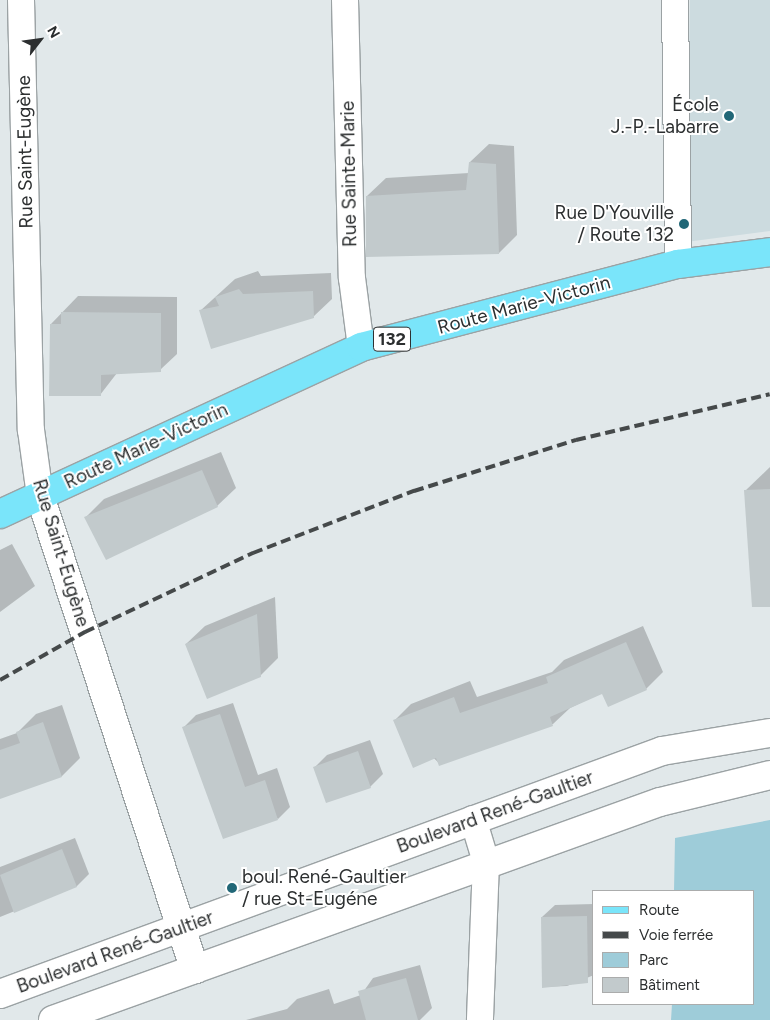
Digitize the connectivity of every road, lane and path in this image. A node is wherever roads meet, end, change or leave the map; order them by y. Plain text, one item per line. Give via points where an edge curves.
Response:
1 (21, 0) edge
2 (345, 0) edge
3 (675, 0) edge
4 (770, 252) edge
5 (678, 264) junction
6 (361, 347) junction
7 (40, 496) junction
8 (0, 514) edge
9 (764, 734) edge
10 (766, 775) edge
11 (473, 819) junction
12 (486, 862) junction
13 (181, 929) junction
14 (195, 969) junction
15 (0, 994) edge
16 (54, 1020) edge
17 (480, 1020) edge

1 - 7 street, Rue Saint-Eugène via 32,430
2 - 6 street, Rue Sainte-Marie via 352,278
3 - 5 street
4 - 5 main road, Route Marie-Victorin / 132
5 - 6 main road, Route Marie-Victorin / 132
6 - 7 main road, Route Marie-Victorin / 132
7 - 8 main road, 132
7 - 13 street, Rue Saint-Eugène
9 - 10 street
9 - 11 street, Boulevard René-Gaultier via 662,752
10 - 12 street via 660,802
11 - 12 street
11 - 13 street, Boulevard René-Gaultier
12 - 14 street
12 - 17 street
13 - 14 street, Rue Saint-Eugène
13 - 15 street, Boulevard René-Gaultier
14 - 16 street

